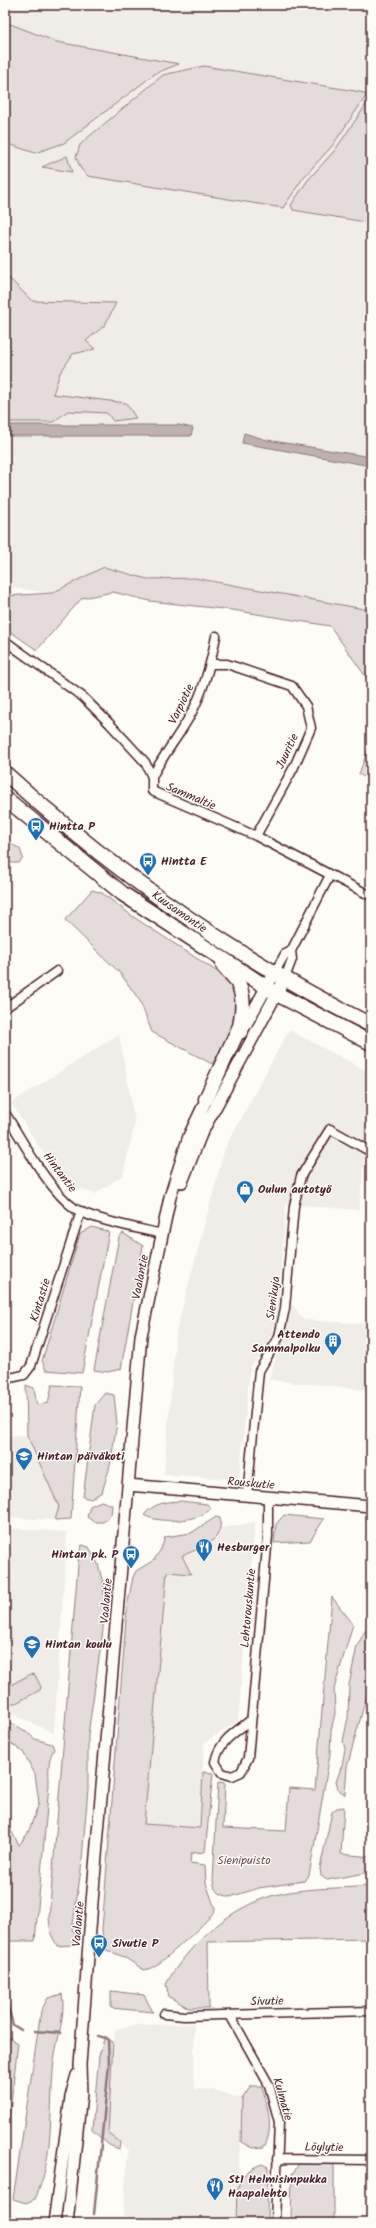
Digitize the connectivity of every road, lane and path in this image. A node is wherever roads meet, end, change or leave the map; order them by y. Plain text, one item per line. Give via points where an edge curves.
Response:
1 (216, 636) dead end
2 (5, 641) edge
3 (211, 664) junction
4 (5, 773) edge
5 (152, 777) junction
6 (5, 798) edge
7 (256, 836) junction
8 (330, 875) junction
9 (371, 896) edge
10 (291, 951) junction
11 (217, 957) junction
12 (57, 971) dead end
13 (280, 975) junction
14 (271, 990) junction
15 (5, 1008) edge
16 (371, 1025) edge
17 (371, 1043) edge
18 (206, 1099) junction
19 (5, 1113) edge
20 (371, 1152) edge
21 (81, 1211) junction
22 (167, 1213) junction
23 (162, 1234) junction
24 (5, 1379) edge
25 (128, 1485) junction
26 (247, 1496) junction
27 (268, 1498) junction
28 (371, 1506) edge
29 (251, 1720) junction
30 (371, 2011) edge
31 (164, 2014) dead end
32 (230, 2015) junction
33 (80, 2065) junction
34 (277, 2159) junction
35 (371, 2160) edge
36 (54, 2223) edge
37 (67, 2223) edge
38 (275, 2223) edge

1 - 3 street, Varpiotie
2 - 5 street, Sammaltie via 83,697 145,762
3 - 5 street, Varpiotie via 192,713
3 - 7 street, Juuritie via 226,664 292,686 306,706 311,728 294,766
4 - 13 highway, Kuusamontie via 88,845 141,885
5 - 7 street, Sammaltie via 152,791
6 - 11 highway, Kuusamontie via 123,894
7 - 8 street, Sammaltie
8 - 9 street, Sammaltie
8 - 10 street
10 - 13 street via 292,959
10 - 13 street via 285,954
11 - 14 highway, Kuusamontie
11 - 18 highway via 240,988 242,1014 240,1026
12 - 15 street
13 - 14 street, Vaalantie
13 - 16 highway, Kuusamontie
14 - 17 highway, Kuusamontie
14 - 18 street, Vaalantie
14 - 22 street, Vaalantie via 201,1134 177,1196
18 - 22 street, Vaalantie via 190,1136
19 - 21 street, Hintantie via 51,1184 70,1204
20 - 26 street, Sienikuja via 330,1129 301,1176 294,1206 279,1337 259,1371
21 - 23 street, Hintantie
21 - 24 street, Kintastie via 31,1366 24,1375
22 - 23 street, Vaalantie
23 - 25 street, Vaalantie via 141,1336
25 - 26 street, Rouskutie
25 - 33 street, Vaalantie
26 - 27 street, Rouskutie
27 - 28 street, Rouskutie
27 - 29 street, Lehtorouskuntie via 268,1536
29 - 29 street, Lehtorouskuntie via 248,1758 241,1772 232,1776 222,1773 215,1762 217,1752 227,1738
30 - 32 street, Sivutie
31 - 32 street, Sivutie
32 - 34 street, Kulmatie via 269,2085 279,2122
33 - 36 street, Vaalantie via 71,2097
33 - 37 street, Vaalantie via 81,2094
34 - 35 street, Löylytie
34 - 38 street, Kulmatie

